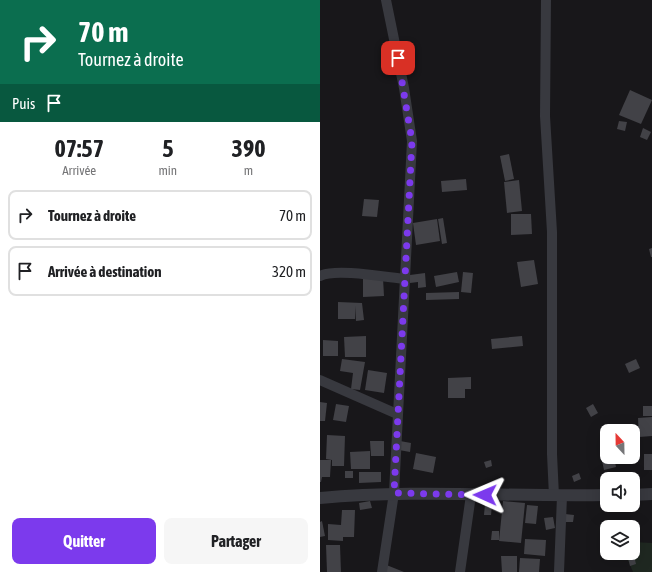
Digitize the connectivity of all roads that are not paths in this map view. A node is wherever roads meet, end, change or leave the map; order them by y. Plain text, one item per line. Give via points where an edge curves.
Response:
1 (386, 0) edge
2 (546, 0) edge
3 (320, 276) edge
4 (404, 279) junction
5 (320, 380) edge
6 (397, 414) junction
7 (394, 493) junction
8 (652, 494) edge
9 (471, 495) junction
10 (600, 495) edge
11 (640, 495) edge
12 (558, 496) junction
13 (320, 498) edge
14 (382, 572) edge
15 (460, 572) edge
16 (559, 572) edge

1 - 4 street via 412,141
2 - 12 street via 546,116 552,232 552,454
3 - 4 street via 337,272
4 - 6 street
5 - 6 street
6 - 7 street
7 - 9 street
7 - 13 street
7 - 14 street
8 - 11 street
9 - 12 street
9 - 15 street
10 - 12 street
12 - 16 street

